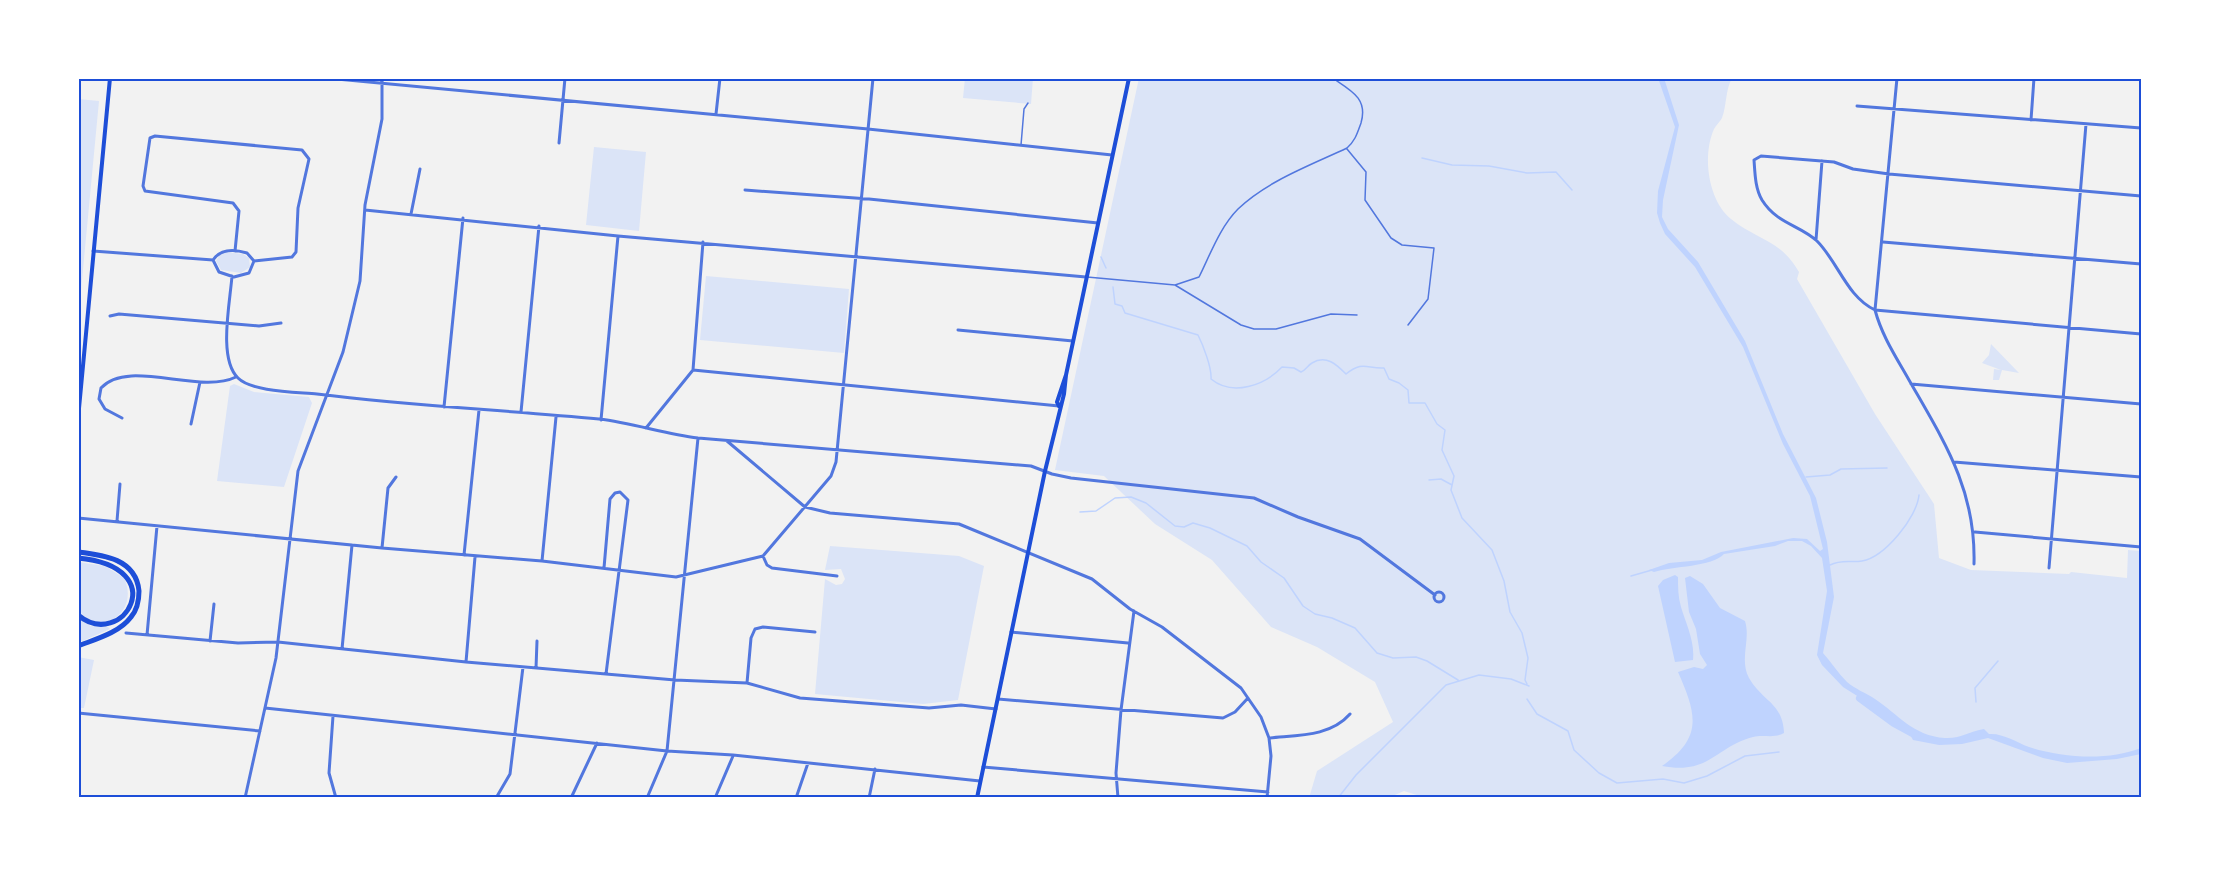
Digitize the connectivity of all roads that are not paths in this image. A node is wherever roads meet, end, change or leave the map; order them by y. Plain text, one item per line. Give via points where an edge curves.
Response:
1 (110, 78) edge
2 (326, 78) edge
3 (382, 78) edge
4 (565, 78) edge
5 (720, 78) edge
6 (873, 78) edge
7 (1129, 78) edge
8 (1897, 78) edge
9 (2034, 78) edge
10 (1334, 79) edge
11 (382, 83) junction
12 (563, 100) junction
13 (1028, 103) dead end
14 (1857, 106) dead end
15 (1895, 109) junction
16 (716, 114) junction
17 (2031, 120) junction
18 (2086, 124) junction
19 (2141, 128) edge
20 (868, 129) junction
21 (559, 143) dead end
22 (1020, 145) junction
23 (1347, 148) junction
24 (1112, 155) junction
25 (1822, 160) junction
26 (420, 169) dead end
27 (1889, 174) junction
28 (745, 190) dead end
29 (2081, 191) junction
30 (2141, 196) edge
31 (862, 199) junction
32 (365, 210) junction
33 (411, 214) junction
34 (463, 218) junction
35 (1098, 223) junction
36 (539, 226) junction
37 (618, 236) junction
38 (1816, 240) junction
39 (704, 242) junction
40 (1882, 242) junction
41 (93, 251) junction
42 (235, 251) junction
43 (856, 256) junction
44 (2075, 258) junction
45 (213, 260) junction
46 (254, 261) junction
47 (2141, 264) edge
48 (232, 276) junction
49 (1086, 277) junction
50 (1175, 285) junction
51 (1875, 310) junction
52 (1357, 315) dead end
53 (110, 316) dead end
54 (281, 323) dead end
55 (229, 324) junction
56 (1408, 325) dead end
57 (2068, 328) junction
58 (958, 330) dead end
59 (2141, 334) edge
60 (1073, 341) junction
61 (693, 370) junction
62 (237, 377) junction
63 (200, 382) junction
64 (844, 383) junction
65 (1911, 384) junction
66 (325, 395) junction
67 (2063, 398) junction
68 (2141, 404) edge
69 (1059, 406) junction
70 (444, 407) junction
71 (479, 410) junction
72 (521, 412) junction
73 (556, 417) junction
74 (78, 418) edge
75 (122, 418) dead end
76 (601, 420) junction
77 (191, 424) dead end
78 (646, 428) junction
79 (698, 438) junction
80 (726, 440) junction
81 (837, 447) junction
82 (1954, 462) junction
83 (2057, 470) junction
84 (1045, 471) junction
85 (396, 477) dead end
86 (2141, 477) edge
87 (120, 484) dead end
88 (805, 507) junction
89 (78, 518) edge
90 (117, 521) junction
91 (157, 526) junction
92 (1974, 532) junction
93 (288, 537) junction
94 (2051, 539) junction
95 (352, 545) junction
96 (2141, 547) edge
97 (382, 548) junction
98 (1028, 551) junction
99 (78, 552) edge
100 (464, 555) junction
101 (763, 556) junction
102 (475, 557) junction
103 (78, 558) edge
104 (542, 561) junction
105 (1974, 564) dead end
106 (604, 568) junction
107 (2049, 568) dead end
108 (618, 570) junction
109 (837, 576) dead end
110 (683, 577) junction
111 (1435, 595) dead end
112 (214, 604) dead end
113 (1134, 611) junction
114 (78, 615) edge
115 (814, 632) dead end
116 (1011, 632) junction
117 (126, 633) dead end
118 (147, 635) junction
119 (210, 641) junction
120 (537, 641) dead end
121 (278, 642) junction
122 (1128, 643) junction
123 (78, 646) edge
124 (342, 649) junction
125 (466, 662) junction
126 (523, 667) junction
127 (536, 668) junction
128 (606, 674) junction
129 (675, 680) junction
130 (747, 683) junction
131 (1248, 698) junction
132 (998, 699) junction
133 (265, 708) junction
134 (996, 709) junction
135 (1121, 710) junction
136 (78, 713) edge
137 (1350, 714) dead end
138 (333, 716) junction
139 (260, 731) junction
140 (515, 733) junction
141 (1269, 738) junction
142 (597, 743) junction
143 (667, 751) junction
144 (733, 755) junction
145 (808, 763) junction
146 (983, 767) junction
147 (875, 769) junction
148 (1117, 778) junction
149 (980, 781) junction
150 (1268, 792) junction
151 (245, 798) edge
152 (336, 798) edge
153 (496, 798) edge
154 (571, 798) edge
155 (647, 798) edge
156 (715, 798) edge
157 (796, 798) edge
158 (869, 798) edge
159 (977, 798) edge
160 (1118, 798) edge
161 (1267, 798) edge

1 - 41 main road
2 - 11 street
3 - 11 street
4 - 12 street
5 - 16 street
6 - 20 street
7 - 24 main road
8 - 15 street
9 - 17 street
10 - 23 lane via 1358,96 1363,105 1357,136
11 - 12 street
11 - 32 street via 379,137
12 - 16 street
12 - 21 street
13 - 22 lane
14 - 15 street
15 - 17 street
15 - 27 street
16 - 20 street
17 - 18 street
18 - 19 street
18 - 29 street
20 - 22 street
20 - 31 street
22 - 24 street
23 - 50 lane via 1267,188 1238,209 1199,277
23 - 56 lane via 1366,172 1365,200 1391,238 1402,245 1434,248 1428,299
24 - 35 main road
25 - 27 street
25 - 38 street
25 - 38 street via 1756,156 1754,160 1762,199 1783,221
26 - 33 street
27 - 29 street
27 - 40 street
28 - 31 street
29 - 30 street
29 - 44 street
31 - 35 street
31 - 43 street
32 - 33 street
32 - 66 street via 360,282 343,352
33 - 34 street
34 - 36 street
34 - 70 street
35 - 49 main road
36 - 37 street
36 - 72 street
37 - 39 street
37 - 76 street
38 - 51 street via 1863,304
39 - 43 street
39 - 61 street
40 - 44 street
40 - 51 street
41 - 45 street
41 - 74 main road
42 - 45 street via 221,252
42 - 46 street via 247,253
42 - 46 street via 238,211 233,203 145,192 150,138 307,153 296,219 296,252 292,256
43 - 49 street
43 - 64 street
44 - 47 street
44 - 57 street
45 - 48 street via 219,272
46 - 48 street via 249,273
48 - 55 street
49 - 50 lane
49 - 60 main road
50 - 52 lane via 1254,330 1276,329 1331,314
51 - 57 street
51 - 65 street via 1883,336
53 - 55 street
54 - 55 street
55 - 62 street via 228,363
57 - 59 street
57 - 67 street
58 - 60 street
60 - 69 main road
61 - 64 street
61 - 78 street
62 - 63 street via 216,383
62 - 66 street via 255,386
63 - 75 street via 131,376 112,380 101,388 100,402
63 - 77 street
64 - 69 street
64 - 81 street
65 - 67 street
65 - 82 street
66 - 70 street
66 - 93 street via 298,471
67 - 68 street
67 - 83 street
69 - 84 main road
70 - 71 street
71 - 72 street
71 - 100 street
72 - 73 street
73 - 76 street
73 - 104 street
76 - 78 street
78 - 79 street
79 - 80 street
79 - 110 street
80 - 81 street
80 - 88 street
81 - 84 street via 1031,466
81 - 88 street via 831,476
82 - 83 street
82 - 92 street
83 - 86 street
83 - 94 street
84 - 98 main road
84 - 111 street via 1071,478 1254,498 1360,539
85 - 97 street via 388,488
87 - 90 street
88 - 98 street via 830,513 960,524
88 - 101 street
89 - 90 street
90 - 91 street
91 - 93 street
91 - 118 street
92 - 94 street
92 - 105 street
93 - 95 street
93 - 121 street
94 - 96 street
94 - 107 street
95 - 97 street
95 - 124 street
97 - 100 street
98 - 113 street via 1092,579
98 - 116 main road
99 - 123 highway via 117,560 136,579 139,593 132,617 120,628
100 - 102 street
101 - 109 street via 772,568
101 - 110 street
102 - 104 street
102 - 125 street
103 - 114 highway via 117,567 125,574 132,592 129,606 118,620 99,625
104 - 106 street
106 - 108 street
106 - 108 street via 610,499 621,492 628,500
108 - 110 street
108 - 128 street
110 - 129 street
112 - 119 street
113 - 122 street
113 - 131 street via 1162,627 1241,688
115 - 130 street via 755,629
116 - 122 street
116 - 132 main road
117 - 118 street
118 - 119 street
119 - 121 street
120 - 127 street
121 - 124 street
121 - 133 street
122 - 135 street
124 - 125 street
125 - 126 street
126 - 127 street
126 - 140 street
127 - 128 street
128 - 129 street
129 - 130 street
129 - 143 street
130 - 134 street via 800,698
131 - 135 street via 1223,718
131 - 141 street
132 - 134 main road
132 - 135 street
133 - 138 street
133 - 139 street
134 - 146 main road
135 - 148 street
136 - 139 street
137 - 141 street via 1322,732
138 - 140 street
138 - 152 street via 329,773
139 - 151 street
140 - 142 street
140 - 153 street via 510,774
141 - 150 street
142 - 143 street
142 - 154 street
143 - 144 street
143 - 155 street
144 - 145 street
144 - 156 street
145 - 147 street
145 - 157 street
146 - 148 street
146 - 149 main road
147 - 149 street
147 - 158 street
148 - 150 street
148 - 160 street
149 - 159 main road
150 - 161 street

